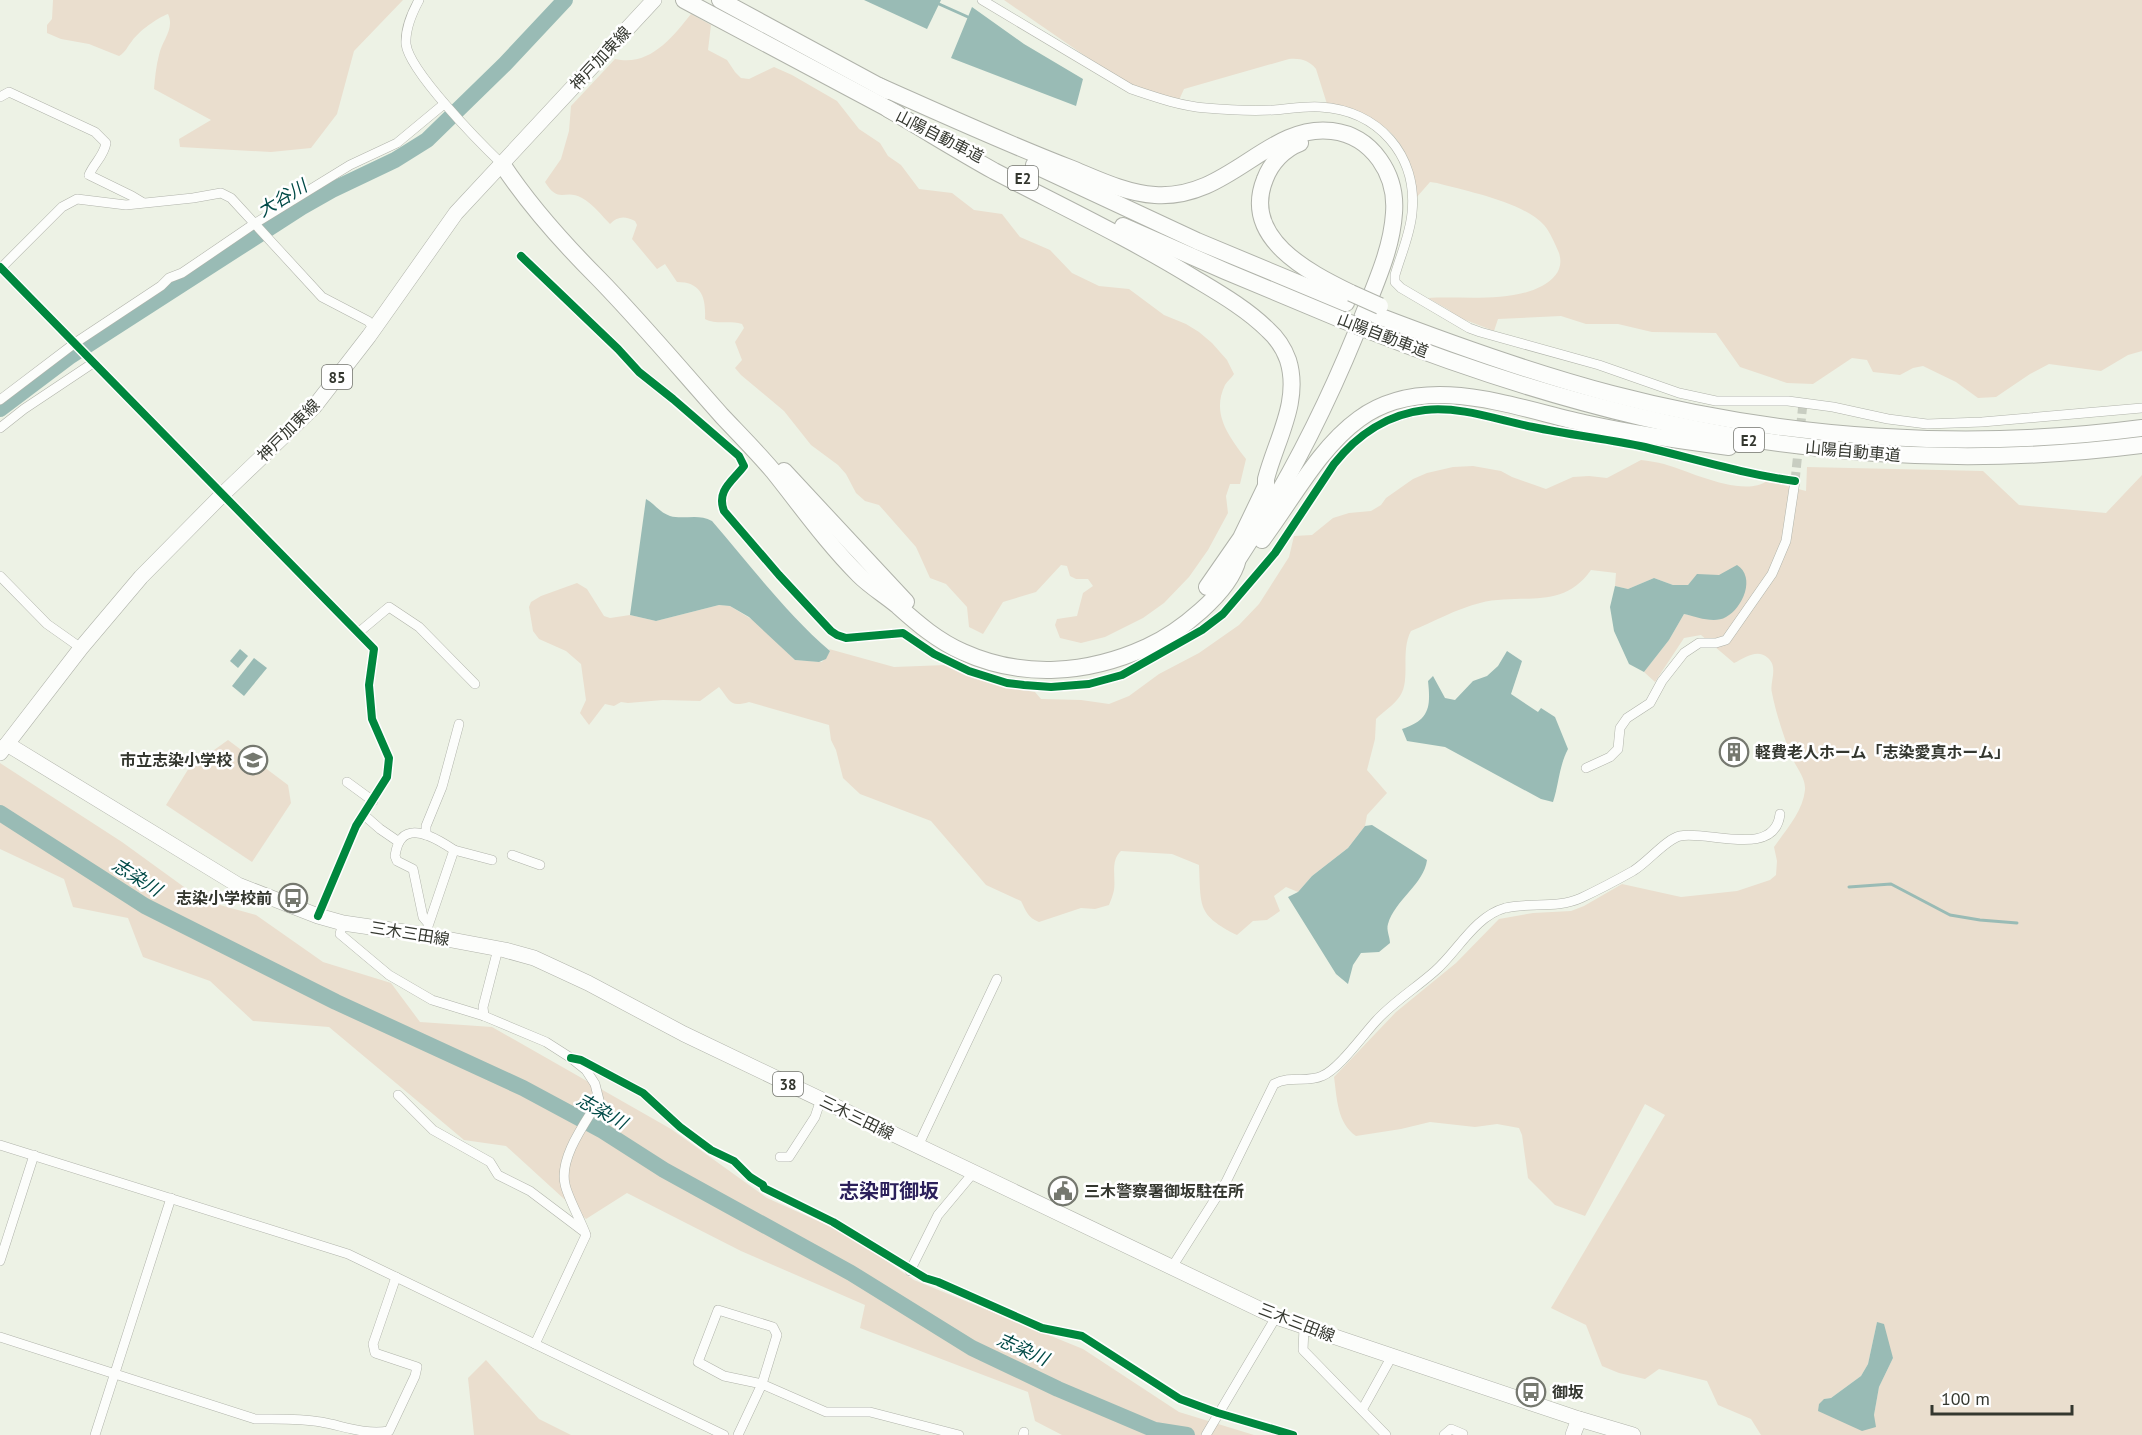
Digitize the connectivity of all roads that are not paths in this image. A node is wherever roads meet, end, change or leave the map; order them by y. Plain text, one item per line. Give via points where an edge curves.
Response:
1 (419, 0) edge
2 (654, 0) edge
3 (684, 0) edge
4 (982, 0) edge
5 (719, 6) edge
6 (879, 86) junction
7 (0, 97) edge
8 (446, 106) junction
9 (888, 109) junction
10 (502, 164) junction
11 (142, 202) junction
12 (255, 225) junction
13 (520, 256) dead end
14 (1, 267) edge
15 (1346, 305) junction
16 (1375, 317) junction
17 (374, 328) junction
18 (75, 343) junction
19 (93, 363) junction
20 (0, 400) edge
21 (2142, 408) edge
22 (0, 428) edge
23 (2142, 428) edge
24 (2142, 445) edge
25 (1936, 456) junction
26 (1266, 486) junction
27 (222, 495) junction
28 (1236, 568) junction
29 (0, 576) edge
30 (358, 633) junction
31 (81, 648) junction
32 (475, 684) dead end
33 (459, 724) dead end
34 (4, 748) edge
35 (1586, 768) dead end
36 (347, 782) dead end
37 (373, 801) junction
38 (1780, 814) dead end
39 (364, 815) junction
40 (426, 835) junction
41 (399, 842) junction
42 (454, 850) junction
43 (512, 855) dead end
44 (492, 860) dead end
45 (540, 865) dead end
46 (318, 916) junction
47 (343, 923) junction
48 (427, 929) junction
49 (498, 949) junction
50 (997, 979) dead end
51 (484, 1016) junction
52 (571, 1058) junction
53 (398, 1095) dead end
54 (821, 1099) junction
55 (0, 1144) edge
56 (918, 1146) junction
57 (34, 1155) junction
58 (780, 1157) dead end
59 (974, 1172) junction
60 (171, 1198) junction
61 (586, 1235) junction
62 (0, 1261) edge
63 (1172, 1267) junction
64 (910, 1271) junction
65 (396, 1277) junction
66 (1276, 1317) junction
67 (1304, 1328) junction
68 (0, 1337) edge
69 (535, 1344) junction
70 (1392, 1356) junction
71 (114, 1374) junction
72 (762, 1384) junction
73 (1362, 1410) junction
74 (1218, 1413) junction
75 (1579, 1419) junction
76 (1463, 1434) edge
77 (95, 1435) edge
78 (724, 1435) edge
79 (738, 1435) edge
80 (959, 1435) edge
81 (1206, 1435) edge
82 (1293, 1435) edge
83 (1386, 1435) edge
84 (1444, 1435) edge
85 (1574, 1435) edge
86 (1633, 1435) edge

1 - 8 street via 409,21 406,46
2 - 10 main road, 神戸加東線 / 85
3 - 5 highway, 山陽自動車道 / E2
4 - 21 street via 1131,89 1207,108 1327,108 1350,112 1374,125 1394,144 1411,181 1410,227 1395,282 1480,332 1716,401 1788,401 1922,424
5 - 6 highway, 山陽自動車道 / E2
5 - 9 highway, 山陽自動車道 / E2
6 - 15 highway, 山陽自動車道 / E2 via 1121,207
6 - 28 highway via 1038,156 1143,194 1172,195 1202,188 1282,141 1316,130 1349,135 1381,160 1390,180 1394,206 1383,263 1317,420
7 - 11 street via 9,92 95,132 106,143 89,175
8 - 10 street
8 - 12 street via 397,143 350,165
9 - 15 highway, 山陽自動車道 / E2 via 1091,211 1225,271
9 - 26 highway via 992,170 1180,270 1243,309 1267,329 1285,354 1291,380 1288,409
10 - 17 main road, 神戸加東線 / 85 via 448,224
10 - 26 highway via 527,185 903,600 937,627 978,649 1015,659 1060,662 1108,654 1147,637 1179,616 1211,583 1241,538
10 - 28 highway via 520,192 563,242 772,471 852,567 945,643 1008,667 1046,671 1096,666 1139,651 1180,628 1211,600
11 - 12 street via 221,193 231,198
11 - 14 street via 126,205 77,200 62,207
12 - 17 street via 322,297
12 - 18 street
13 - 35 street via 639,372 739,456 744,466 723,490 724,511 831,631 846,638 903,633 955,665 1014,684 1051,687 1099,682 1122,675 1202,630 1231,606 1264,567 1346,449 1371,429 1406,414 1431,410 1467,413 1795,481 1786,541 1772,574 1726,640 1699,643 1684,653 1650,703 1627,718 1620,728 1618,748 1610,757
14 - 18 street
15 - 16 highway, 山陽自動車道 / E2, bridge
15 - 16 highway, bridge
15 - 26 highway via 1290,258 1273,239 1263,219 1260,195 1268,171 1284,152 1302,143 1332,140 1363,154 1380,177 1385,216 1375,260 1328,378 1283,467 1274,482
16 - 23 highway, 山陽自動車道 / E2 via 1611,394 1799,430 1908,438 2029,438
16 - 25 highway, 山陽自動車道 / E2 via 1466,366 1616,413 1725,436 1807,447
17 - 27 main road, 神戸加東線 / 85 via 314,407
18 - 19 street
18 - 20 street
19 - 22 street
19 - 27 street
24 - 25 highway, 山陽自動車道 / E2 via 2028,455
25 - 28 highway via 1850,458 1756,450 1632,433 1477,398 1420,396 1371,411 1341,433 1244,563
27 - 30 street
27 - 31 main road, 神戸加東線 / 85 via 141,578
29 - 31 street via 47,624
30 - 32 street via 389,607 419,627
30 - 37 street via 374,649 369,685 372,719 389,758 387,777
31 - 34 main road, 神戸加東線 / 85
33 - 40 street
34 - 46 main road, 三木三田線 / 38 via 238,885
36 - 37 street
37 - 39 street
38 - 63 street via 1775,828 1759,839 1679,836 1634,871 1580,898 1494,912 1437,970 1378,1018 1334,1068 1322,1077 1284,1078 1274,1084 1226,1182
39 - 41 street
39 - 46 street
40 - 41 street via 410,833
40 - 42 street
41 - 48 street via 395,856 412,869
42 - 44 street
42 - 48 street
43 - 45 street
46 - 47 main road, 三木三田線 / 38
47 - 48 main road, 三木三田線 / 38
47 - 51 street via 340,934 389,975 432,1000
48 - 49 main road, 三木三田線 / 38
49 - 51 street
49 - 54 main road, 三木三田線 / 38 via 534,958 588,982 654,1019
50 - 56 street
51 - 52 street via 546,1042
52 - 61 street via 586,1070 599,1100 566,1159 563,1174
52 - 64 street via 643,1093 680,1127 734,1161 764,1188 833,1222
53 - 61 street via 433,1130 490,1162 498,1175 530,1191
54 - 56 main road, 三木三田線 / 38
54 - 58 street via 815,1117 789,1157
55 - 57 street
56 - 59 main road, 三木三田線 / 38
57 - 60 street
57 - 62 street
59 - 63 main road, 三木三田線 / 38
59 - 64 street via 938,1215
60 - 65 street via 348,1254
60 - 71 street
61 - 69 street
63 - 66 main road, 三木三田線 / 38
64 - 74 street via 1042,1328 1082,1336 1180,1399
65 - 69 street
65 - 71 street via 373,1344 375,1353 417,1367 389,1431 364,1433 299,1419 255,1419
66 - 67 main road, 三木三田線 / 38
66 - 74 street
67 - 70 main road, 三木三田線 / 38
67 - 73 street via 1304,1350
68 - 71 street
69 - 78 street
70 - 73 street
70 - 75 main road, 三木三田線 / 38
71 - 77 street
72 - 72 street via 777,1335 773,1327 718,1310 698,1362 724,1376
72 - 79 street
72 - 80 street via 826,1412 870,1412
73 - 83 street
74 - 81 street
74 - 82 street
75 - 85 main road
75 - 86 main road, 三木三田線 / 38
76 - 84 street via 1450,1429

